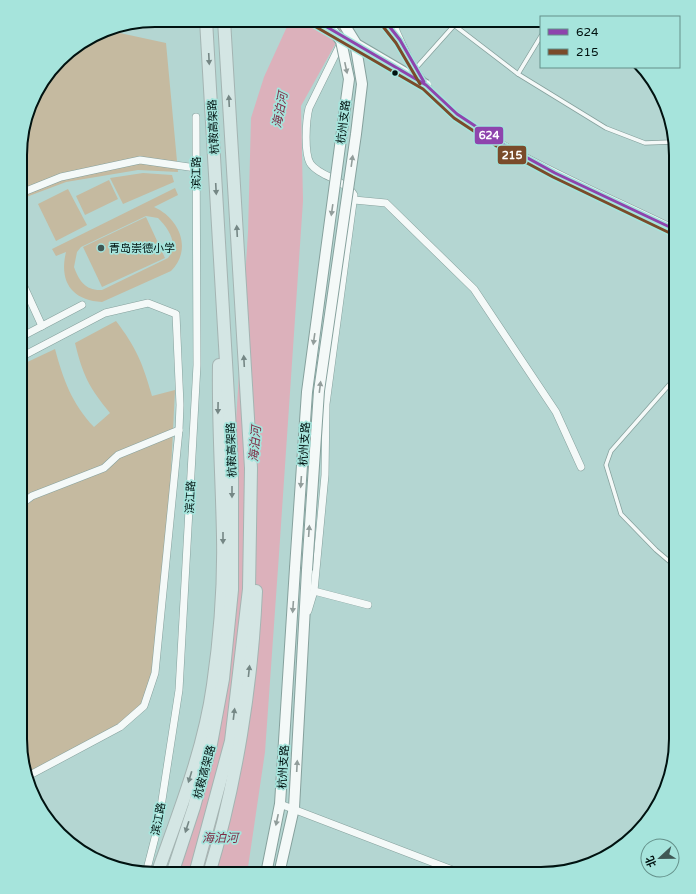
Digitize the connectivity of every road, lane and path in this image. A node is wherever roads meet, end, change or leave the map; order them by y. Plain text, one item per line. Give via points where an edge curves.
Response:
1 (206, 27) edge
2 (224, 27) edge
3 (326, 27) edge
4 (330, 27) edge
5 (346, 27) edge
6 (349, 27) edge
7 (390, 27) edge
8 (395, 27) edge
9 (453, 27) edge
10 (455, 27) edge
11 (540, 38) edge
12 (400, 40) junction
13 (416, 68) junction
14 (518, 74) junction
15 (426, 85) junction
16 (196, 117) dead end
17 (668, 142) edge
18 (196, 168) junction
19 (27, 191) edge
20 (354, 200) junction
21 (669, 227) edge
22 (221, 272) junction
23 (27, 293) edge
24 (82, 305) dead end
25 (42, 326) junction
26 (27, 334) edge
27 (27, 354) edge
28 (669, 385) edge
29 (179, 430) junction
30 (249, 445) junction
31 (580, 467) dead end
32 (27, 500) edge
33 (669, 561) edge
34 (314, 591) junction
35 (368, 605) dead end
36 (304, 625) junction
37 (32, 774) edge
38 (280, 804) junction
39 (294, 808) junction
40 (148, 867) edge
41 (160, 867) edge
42 (174, 867) edge
43 (197, 867) edge
44 (211, 867) edge
45 (267, 867) edge
46 (281, 867) edge
47 (445, 867) edge

1 -> 22 highway, 杭鞍高架路
30 -> 2 highway, 杭鞍高架路
3 - 15 main road, bridge
4 -> 38 main road, 杭州支路, bridge via 341,41 349,80 307,392
36 -> 5 main road, 杭州支路, bridge via 319,391 362,84 355,42
6 - 20 street via 309,108 307,154 310,163 317,170 352,189
7 - 12 street
8 - 12 street
9 - 13 lane
10 - 14 lane
11 - 14 lane
12 - 13 street
13 - 15 street
14 - 17 lane via 606,128 645,143
15 - 21 street via 440,101 479,132 534,162
16 - 18 street, 滨江路
18 - 19 street via 140,160 61,177
18 - 40 street, 滨江路 via 197,365 179,690 158,826
20 - 31 street via 386,203 474,289 556,412
20 - 34 street via 326,404 325,475
22 -> 41 highway via 218,422 223,538 218,638 205,729
22 -> 42 highway, 杭鞍高架路 via 232,465 232,590 222,679 211,744
23 - 25 street
24 - 25 street
25 - 26 street
27 - 29 street via 105,313 148,303 176,314
28 - 33 lane via 611,451 606,465 622,514
29 - 32 street via 118,455 104,468
29 - 37 street via 155,673 144,706 120,727
43 -> 30 highway, 杭鞍高架路 via 230,741 249,589
44 -> 30 highway via 239,742 254,621 256,527
34 - 35 street
34 - 36 street
39 -> 36 main road, 杭州支路
38 - 39 street
38 -> 45 main road, 杭州支路
39 - 46 main road, 杭州支路
39 - 47 street

